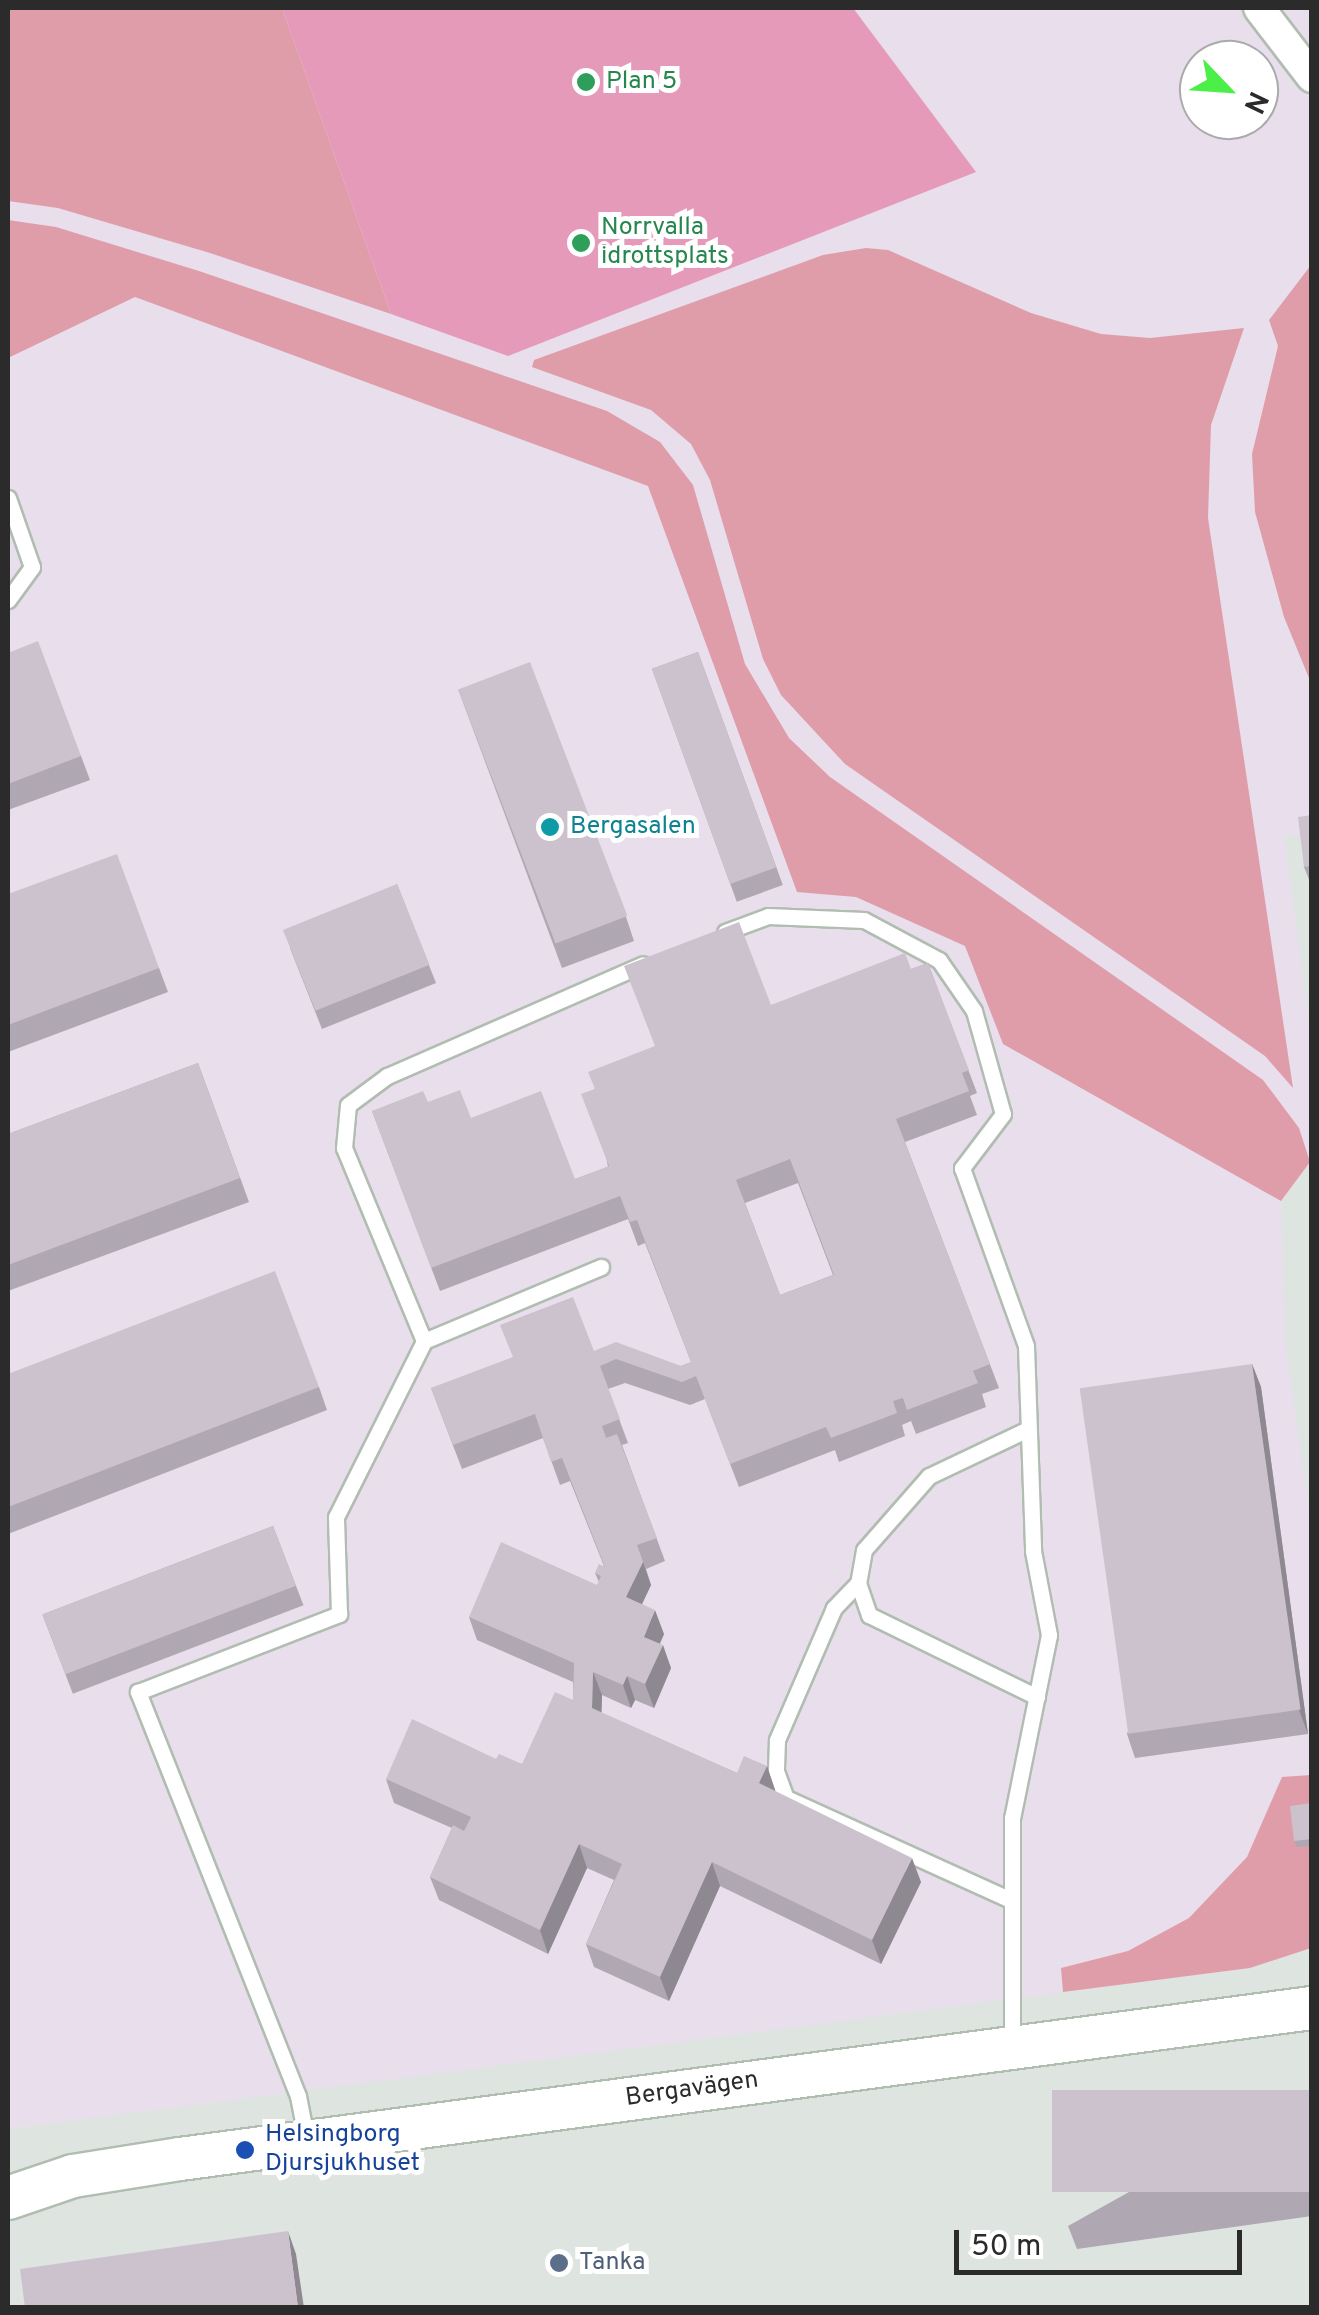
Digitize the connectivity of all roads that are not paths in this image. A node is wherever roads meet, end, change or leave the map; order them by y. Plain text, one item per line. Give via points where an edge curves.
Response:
1 (1259, 8) edge
2 (1312, 77) edge
3 (8, 498) edge
4 (8, 600) edge
5 (700, 942) edge
6 (666, 955) edge
7 (601, 1268) dead end
8 (424, 1341) junction
9 (1028, 1429) junction
10 (858, 1583) junction
11 (1037, 1697) junction
12 (1009, 1899) junction
13 (1312, 2008) edge
14 (1012, 2048) junction
15 (306, 2141) junction
16 (8, 2176) edge
17 (74, 2176) junction
18 (8, 2198) edge

1 - 2 street
3 - 4 lane via 32,567
5 - 9 lane via 768,916 864,920 939,960 974,1011 1003,1114 962,1168 1026,1346
6 - 8 lane via 387,1076 348,1105 344,1148
7 - 8 lane
8 - 15 lane via 336,1518 339,1614 138,1692 298,2096
9 - 10 lane via 929,1476 864,1550
9 - 11 lane via 1033,1551 1049,1635
10 - 11 lane via 869,1615
10 - 12 lane via 834,1608 776,1740 776,1771 786,1798
11 - 12 lane via 1012,1818
12 - 14 lane
13 - 14 street, Bergavägen
14 - 15 street, Bergavägen
15 - 17 street, Bergavägen
16 - 17 street, Bergavägen
17 - 18 street, Bergavägen

